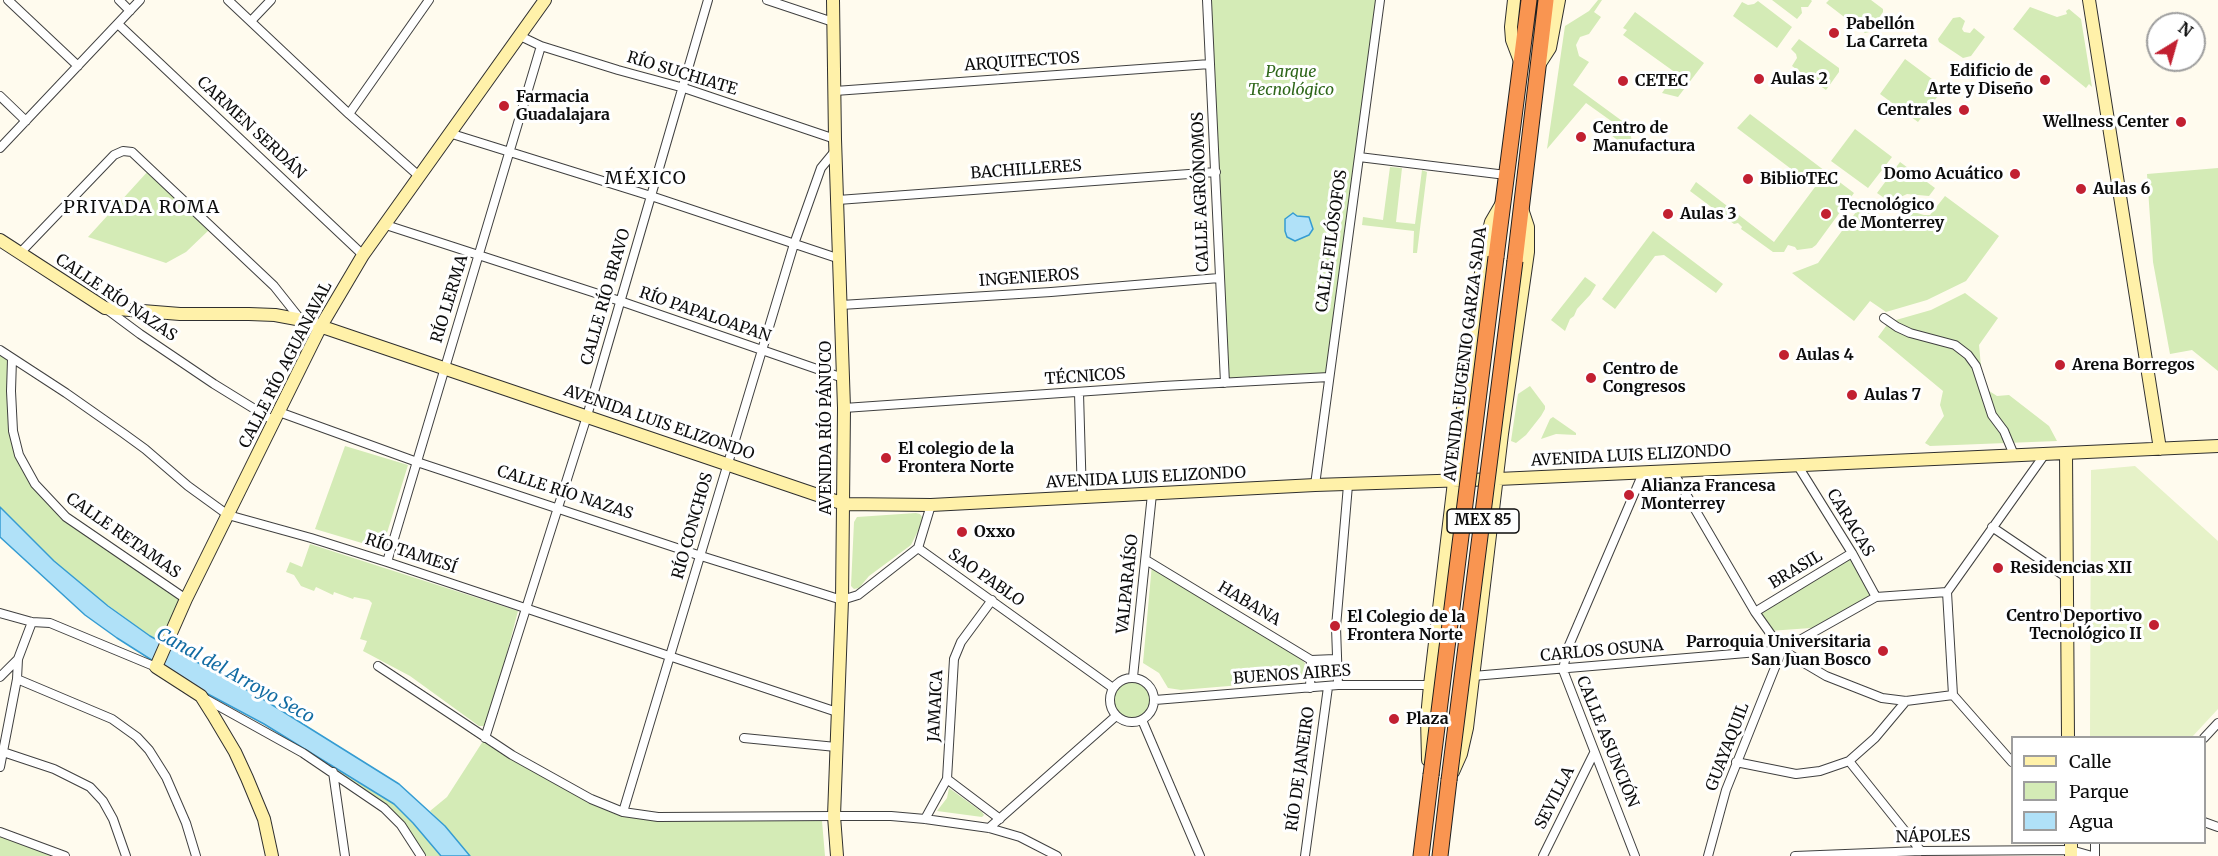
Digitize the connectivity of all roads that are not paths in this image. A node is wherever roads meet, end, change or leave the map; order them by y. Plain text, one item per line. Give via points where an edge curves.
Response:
1 (8, 0) edge
2 (119, 0) edge
3 (140, 0) edge
4 (228, 0) edge
5 (271, 0) edge
6 (429, 0) edge
7 (545, 0) edge
8 (708, 0) edge
9 (767, 0) edge
10 (833, 0) edge
11 (1207, 0) edge
12 (1380, 0) edge
13 (1514, 0) edge
14 (1529, 0) edge
15 (1546, 0) edge
16 (1560, 0) edge
17 (2089, 0) edge
18 (2097, 0) edge
19 (130, 11) junction
20 (251, 21) junction
21 (833, 22) junction
22 (118, 24) junction
23 (520, 36) junction
24 (541, 46) junction
25 (1520, 61) junction
26 (1210, 64) junction
27 (78, 66) junction
28 (1538, 66) junction
29 (684, 88) junction
30 (835, 91) junction
31 (0, 96) edge
32 (349, 114) junction
33 (26, 121) junction
34 (448, 133) junction
35 (835, 145) junction
36 (0, 148) edge
37 (508, 151) junction
38 (1359, 157) junction
39 (1216, 172) junction
40 (1506, 175) junction
41 (420, 177) junction
42 (651, 196) junction
43 (838, 200) junction
44 (1502, 202) junction
45 (1521, 206) junction
46 (386, 225) junction
47 (0, 240) edge
48 (794, 244) junction
49 (20, 253) junction
50 (363, 255) junction
51 (479, 255) junction
52 (840, 259) junction
53 (1219, 278) junction
54 (620, 301) junction
55 (841, 305) junction
56 (105, 308) junction
57 (1884, 318) dead end
58 (302, 321) junction
59 (321, 326) junction
60 (0, 350) edge
61 (761, 350) junction
62 (12, 359) junction
63 (444, 368) junction
64 (1329, 377) junction
65 (843, 378) junction
66 (1225, 383) junction
67 (1079, 393) junction
68 (844, 408) junction
69 (587, 416) junction
70 (277, 417) junction
71 (1460, 431) junction
72 (1502, 434) junction
73 (2218, 446) edge
74 (2163, 449) junction
75 (2066, 453) junction
76 (2045, 454) junction
77 (2014, 455) junction
78 (417, 462) junction
79 (726, 464) junction
80 (1798, 466) junction
81 (1672, 470) junction
82 (1643, 473) junction
83 (1454, 480) junction
84 (1498, 480) junction
85 (1315, 485) junction
86 (1348, 485) junction
87 (1152, 494) junction
88 (1082, 498) junction
89 (844, 504) junction
90 (931, 505) junction
91 (558, 508) junction
92 (228, 515) junction
93 (1992, 527) junction
94 (1447, 534) junction
95 (1491, 536) junction
96 (918, 548) junction
97 (1852, 553) junction
98 (701, 556) junction
99 (1146, 560) junction
100 (387, 562) junction
101 (2066, 577) junction
102 (1947, 592) junction
103 (1876, 597) junction
104 (186, 599) junction
105 (842, 600) junction
106 (992, 600) junction
107 (526, 608) junction
108 (1755, 612) junction
109 (0, 613) edge
110 (32, 622) junction
111 (1782, 650) junction
112 (671, 656) junction
113 (18, 659) junction
114 (1335, 659) junction
115 (1311, 660) junction
116 (157, 665) junction
117 (378, 666) dead end
118 (1563, 670) junction
119 (1473, 676) junction
120 (1133, 677) junction
121 (0, 678) edge
122 (17, 680) junction
123 (1338, 685) junction
124 (1430, 685) junction
125 (1328, 687) junction
126 (1113, 688) junction
127 (1310, 688) junction
128 (1953, 695) junction
129 (201, 696) junction
130 (1155, 700) junction
131 (1906, 701) junction
132 (837, 712) junction
133 (1116, 716) junction
134 (1142, 720) junction
135 (2218, 723) edge
136 (2068, 736) edge
137 (2206, 737) edge
138 (485, 738) junction
139 (744, 738) dead end
140 (836, 747) junction
141 (3, 752) junction
142 (1594, 753) junction
143 (2011, 760) edge
144 (1849, 761) junction
145 (1736, 762) junction
146 (0, 767) edge
147 (333, 772) junction
148 (1431, 775) junction
149 (946, 778) junction
150 (1449, 782) junction
151 (623, 812) junction
152 (834, 816) junction
153 (925, 819) junction
154 (1000, 819) junction
155 (989, 828) junction
156 (0, 832) edge
157 (2071, 850) edge
158 (1921, 851) junction
159 (1859, 855) edge
160 (65, 856) edge
161 (126, 856) edge
162 (196, 856) edge
163 (272, 856) edge
164 (345, 856) edge
165 (421, 856) edge
166 (837, 856) edge
167 (1057, 856) edge
168 (1200, 856) edge
169 (1305, 856) edge
170 (1420, 856) edge
171 (1440, 856) edge
172 (1543, 856) edge
173 (1635, 856) edge
174 (1707, 856) edge
175 (1795, 856) edge
176 (2093, 856) edge

1 - 27 street
2 - 19 street
3 - 19 street
4 - 20 street
5 - 20 street
6 - 32 street
7 - 23 street, CALLE RÍO AGUANAVAL
8 - 29 street, CALLE RÍO BRAVO
9 - 21 street
10 - 21 street, AVENIDA RÍO PÁNUCO
11 - 26 street, CALLE AGRÓNOMOS
12 - 38 street, CALLE FILÓSOFOS
13 - 25 street via 1512,40
14 - 25 highway, AVENIDA EUGENIO GARZA SADA / MEX 85
15 - 28 highway
16 - 28 street via 1550,48
17 - 74 street
18 - 74 street
19 - 22 street
20 - 32 street
21 - 30 street, AVENIDA RÍO PÁNUCO
22 - 27 street
22 - 50 street, CARMEN SERDÁN
23 - 24 street, RÍO SUCHIATE
23 - 34 street, CALLE RÍO AGUANAVAL
24 - 29 street, RÍO SUCHIATE
24 - 37 street, RÍO LERMA
25 - 40 highway, AVENIDA EUGENIO GARZA SADA / MEX 85
26 - 30 street, ARQUITECTOS
26 - 39 street, CALLE AGRÓNOMOS
27 - 33 street
28 - 45 highway
29 - 35 street, RÍO SUCHIATE
29 - 42 street, CALLE RÍO BRAVO
30 - 35 street, AVENIDA RÍO PÁNUCO
31 - 33 street
32 - 41 street
33 - 36 street
34 - 37 street
34 - 41 street, CALLE RÍO AGUANAVAL
35 - 43 street, AVENIDA RÍO PÁNUCO
35 - 48 street, RÍO CONCHOS via 821,168
37 - 42 street
37 - 51 street, RÍO LERMA
38 - 40 street
38 - 64 street, CALLE FILÓSOFOS
39 - 43 street, BACHILLERES
39 - 53 street, CALLE AGRÓNOMOS
40 - 44 highway, AVENIDA EUGENIO GARZA SADA / MEX 85
41 - 46 street, CALLE RÍO AGUANAVAL
42 - 48 street
42 - 54 street, CALLE RÍO BRAVO
43 - 52 street, AVENIDA RÍO PÁNUCO
44 - 71 street via 1486,242
44 - 148 highway, AVENIDA EUGENIO GARZA SADA / MEX 85, bridge
45 - 72 street via 1528,227 1528,252
45 - 150 highway, MEX 85, bridge
46 - 50 street, CALLE RÍO AGUANAVAL
46 - 51 street, RÍO PAPALOAPAN
47 - 49 street, CALLE RÍO NAZAS
48 - 52 street
48 - 61 street, RÍO CONCHOS
49 - 56 street, CALLE RÍO NAZAS
49 - 58 street via 114,155 132,152 274,286
50 - 59 street, CALLE RÍO AGUANAVAL
51 - 54 street, RÍO PAPALOAPAN
51 - 63 street, RÍO LERMA
52 - 55 street, AVENIDA RÍO PÁNUCO
53 - 55 street, INGENIEROS
53 - 66 street, CALLE AGRÓNOMOS
54 - 61 street, RÍO PAPALOAPAN
54 - 69 street, CALLE RÍO BRAVO
55 - 65 street, AVENIDA RÍO PÁNUCO
56 - 58 street, AVENIDA LUIS ELIZONDO via 275,315
56 - 70 street, CALLE RÍO NAZAS via 158,347
57 - 77 street via 1910,333 1955,345 1968,355 1976,366 1992,415
58 - 59 street, AVENIDA LUIS ELIZONDO
59 - 63 street, AVENIDA LUIS ELIZONDO
59 - 70 street, CALLE RÍO AGUANAVAL
60 - 62 street, RÍO TAMESÍ
61 - 65 street, RÍO PAPALOAPAN
61 - 79 street, RÍO CONCHOS
62 - 92 street, RÍO TAMESÍ via 123,433
62 - 104 street, CALLE RETAMAS via 14,431 20,455 35,484 66,518
63 - 69 street, AVENIDA LUIS ELIZONDO
63 - 78 street, RÍO LERMA
64 - 66 street, TÉCNICOS
64 - 85 street, CALLE FILÓSOFOS
65 - 68 street, AVENIDA RÍO PÁNUCO
66 - 67 street, TÉCNICOS
67 - 68 street, TÉCNICOS
67 - 88 street
68 - 89 street, AVENIDA RÍO PÁNUCO
69 - 79 street, AVENIDA LUIS ELIZONDO
69 - 91 street, CALLE RÍO BRAVO
70 - 78 street, CALLE RÍO NAZAS
70 - 92 street, CALLE RÍO AGUANAVAL
71 - 72 street via 1466,442 1479,449 1493,446
71 - 83 street
72 - 84 street
73 - 74 street, AVENIDA LUIS ELIZONDO
74 - 75 street, AVENIDA LUIS ELIZONDO
75 - 76 street, AVENIDA LUIS ELIZONDO
75 - 101 street
76 - 77 street, AVENIDA LUIS ELIZONDO
76 - 93 street
77 - 80 street, AVENIDA LUIS ELIZONDO
78 - 91 street, CALLE RÍO NAZAS
78 - 100 street, RÍO LERMA
79 - 89 street, AVENIDA LUIS ELIZONDO
79 - 98 street, RÍO CONCHOS
80 - 81 street, AVENIDA LUIS ELIZONDO
80 - 97 street, CARACAS
81 - 82 street, AVENIDA LUIS ELIZONDO
81 - 108 street
82 - 84 street, AVENIDA LUIS ELIZONDO
82 - 118 street, CALLE ASUNCIÓN via 1567,650
83 - 84 street, AVENIDA LUIS ELIZONDO
83 - 86 street, AVENIDA LUIS ELIZONDO
83 - 94 street
84 - 95 street
85 - 86 street, AVENIDA LUIS ELIZONDO
85 - 87 street, AVENIDA LUIS ELIZONDO
86 - 114 street
87 - 88 street, AVENIDA LUIS ELIZONDO
87 - 99 street, VALPARAÍSO
88 - 90 street, AVENIDA LUIS ELIZONDO
89 - 90 street, AVENIDA LUIS ELIZONDO
89 - 105 street, AVENIDA RÍO PÁNUCO
90 - 96 street
91 - 98 street, CALLE RÍO NAZAS
91 - 107 street, CALLE RÍO BRAVO
92 - 100 street, RÍO TAMESÍ
92 - 104 street, CALLE RÍO AGUANAVAL
93 - 101 street
93 - 102 street
94 - 95 street via 1458,520 1469,516 1485,522
94 - 124 street
95 - 119 street
96 - 105 street via 858,595
96 - 106 street, SAO PABLO
97 - 103 street, CARACAS
97 - 108 street, BRASIL
98 - 105 street, CALLE RÍO NAZAS
98 - 112 street, RÍO CONCHOS
99 - 115 street, HABANA
99 - 120 street, VALPARAÍSO
100 - 107 street, RÍO TAMESÍ
101 - 136 street
102 - 103 street, CARLOS OSUNA
102 - 128 street
103 - 111 street, CARLOS OSUNA
104 - 116 street, CALLE RÍO AGUANAVAL
105 - 132 street, AVENIDA RÍO PÁNUCO
106 - 126 street, SAO PABLO
106 - 149 street, JAMAICA via 961,642 954,659
107 - 112 street, RÍO TAMESÍ
107 - 138 street, CALLE RÍO BRAVO
108 - 111 street
109 - 110 street
110 - 113 street
110 - 116 street via 50,623
111 - 118 street, CARLOS OSUNA
111 - 131 street via 1826,676 1871,694
111 - 145 street, GUAYAQUIL
112 - 132 street, RÍO TAMESÍ
112 - 151 street, RÍO CONCHOS
113 - 121 street
113 - 122 street
114 - 115 street
114 - 123 street
115 - 127 street
116 - 129 street
117 - 138 street
118 - 119 street, CARLOS OSUNA
118 - 142 street, CALLE ASUNCIÓN
119 - 150 street via 1465,742
120 - 126 street
120 - 130 street via 1148,684
122 - 141 street
122 - 162 street via 112,719 138,737 166,777
123 - 124 street, BUENOS AIRES
123 - 125 street, BUENOS AIRES
124 - 148 street via 1427,759
125 - 127 street, BUENOS AIRES
125 - 169 street, RÍO DE JANEIRO
126 - 133 street via 1111,707
127 - 130 street, BUENOS AIRES
128 - 131 street
128 - 143 street
129 - 147 street
129 - 163 street via 247,778 264,819
130 - 134 street via 1154,708
131 - 144 street via 1875,738
132 - 140 street, AVENIDA RÍO PÁNUCO
133 - 134 street via 1124,721
133 - 154 street
134 - 168 street
135 - 137 street
138 - 151 street via 565,786
139 - 140 street
140 - 152 street, AVENIDA RÍO PÁNUCO
141 - 146 street
141 - 161 street via 54,769 90,788 104,801
142 - 172 street, SEVILLA
142 - 173 street, CALLE ASUNCIÓN
144 - 145 street via 1796,774
144 - 158 street
145 - 174 street, GUAYAQUIL
147 - 164 street
147 - 165 street via 384,808 401,825
148 - 170 highway, AVENIDA EUGENIO GARZA SADA / MEX 85
149 - 153 street, JAMAICA
149 - 154 street
150 - 171 highway, MEX 85
151 - 152 street via 658,818
152 - 153 street
152 - 166 street, AVENIDA RÍO PÁNUCO
153 - 155 street
154 - 155 street
155 - 167 street via 1027,839
156 - 160 street
157 - 158 street, NÁPOLES
157 - 176 street, NÁPOLES
158 - 159 street, NÁPOLES
159 - 175 street, NÁPOLES

